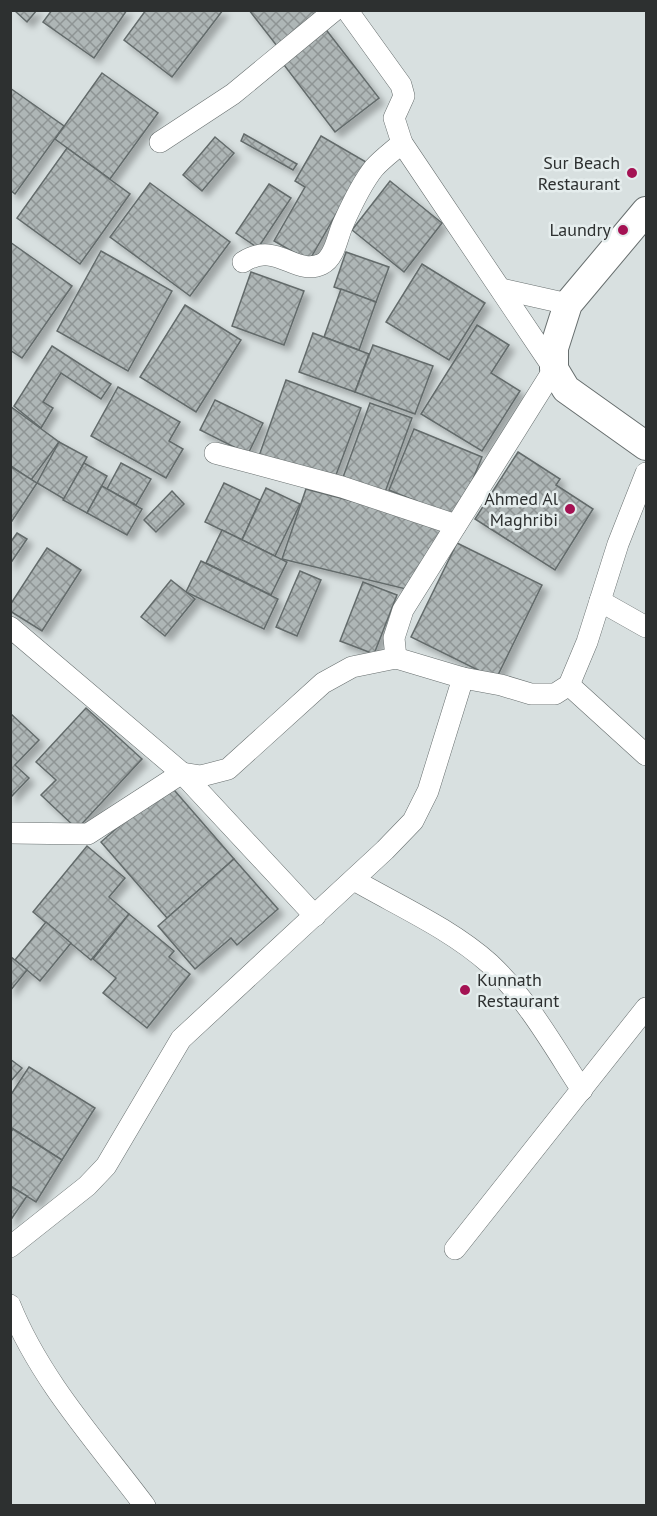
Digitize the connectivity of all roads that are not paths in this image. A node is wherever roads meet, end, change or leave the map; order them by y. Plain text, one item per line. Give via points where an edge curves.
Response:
1 (335, 10) edge
2 (347, 10) edge
3 (160, 142) dead end
4 (402, 143) junction
5 (646, 211) edge
6 (243, 262) dead end
7 (501, 289) junction
8 (568, 304) junction
9 (554, 369) junction
10 (646, 446) edge
11 (214, 453) dead end
12 (646, 473) edge
13 (456, 525) junction
14 (600, 601) junction
15 (10, 627) edge
16 (646, 627) edge
17 (396, 658) junction
18 (463, 678) junction
19 (569, 685) junction
20 (646, 754) edge
21 (182, 772) junction
22 (10, 833) edge
23 (354, 880) junction
24 (315, 916) junction
25 (646, 1008) edge
26 (582, 1090) junction
27 (10, 1247) edge
28 (455, 1249) dead end
29 (10, 1305) edge
30 (145, 1506) edge

1 - 3 street via 233,94
2 - 4 street via 401,85 404,96 394,118
4 - 6 street via 374,168 324,264 311,268 256,253
4 - 7 street
5 - 8 street
7 - 8 street
7 - 9 street
8 - 9 street via 554,348
9 - 10 street via 567,389
9 - 13 street
11 - 13 street via 342,487
12 - 14 street
13 - 17 street via 403,610 393,638
14 - 16 street
14 - 19 street
15 - 21 street
17 - 18 street
17 - 21 street via 352,667 323,683 228,769 201,776
18 - 19 street via 531,694 555,694
18 - 23 street via 429,791 413,821
19 - 20 street
21 - 22 street via 88,834
21 - 24 street
23 - 24 street
23 - 26 street via 456,938 490,964 527,1005
24 - 27 street via 181,1039 106,1166 87,1186
25 - 26 street
26 - 28 street
29 - 30 street via 51,1383

